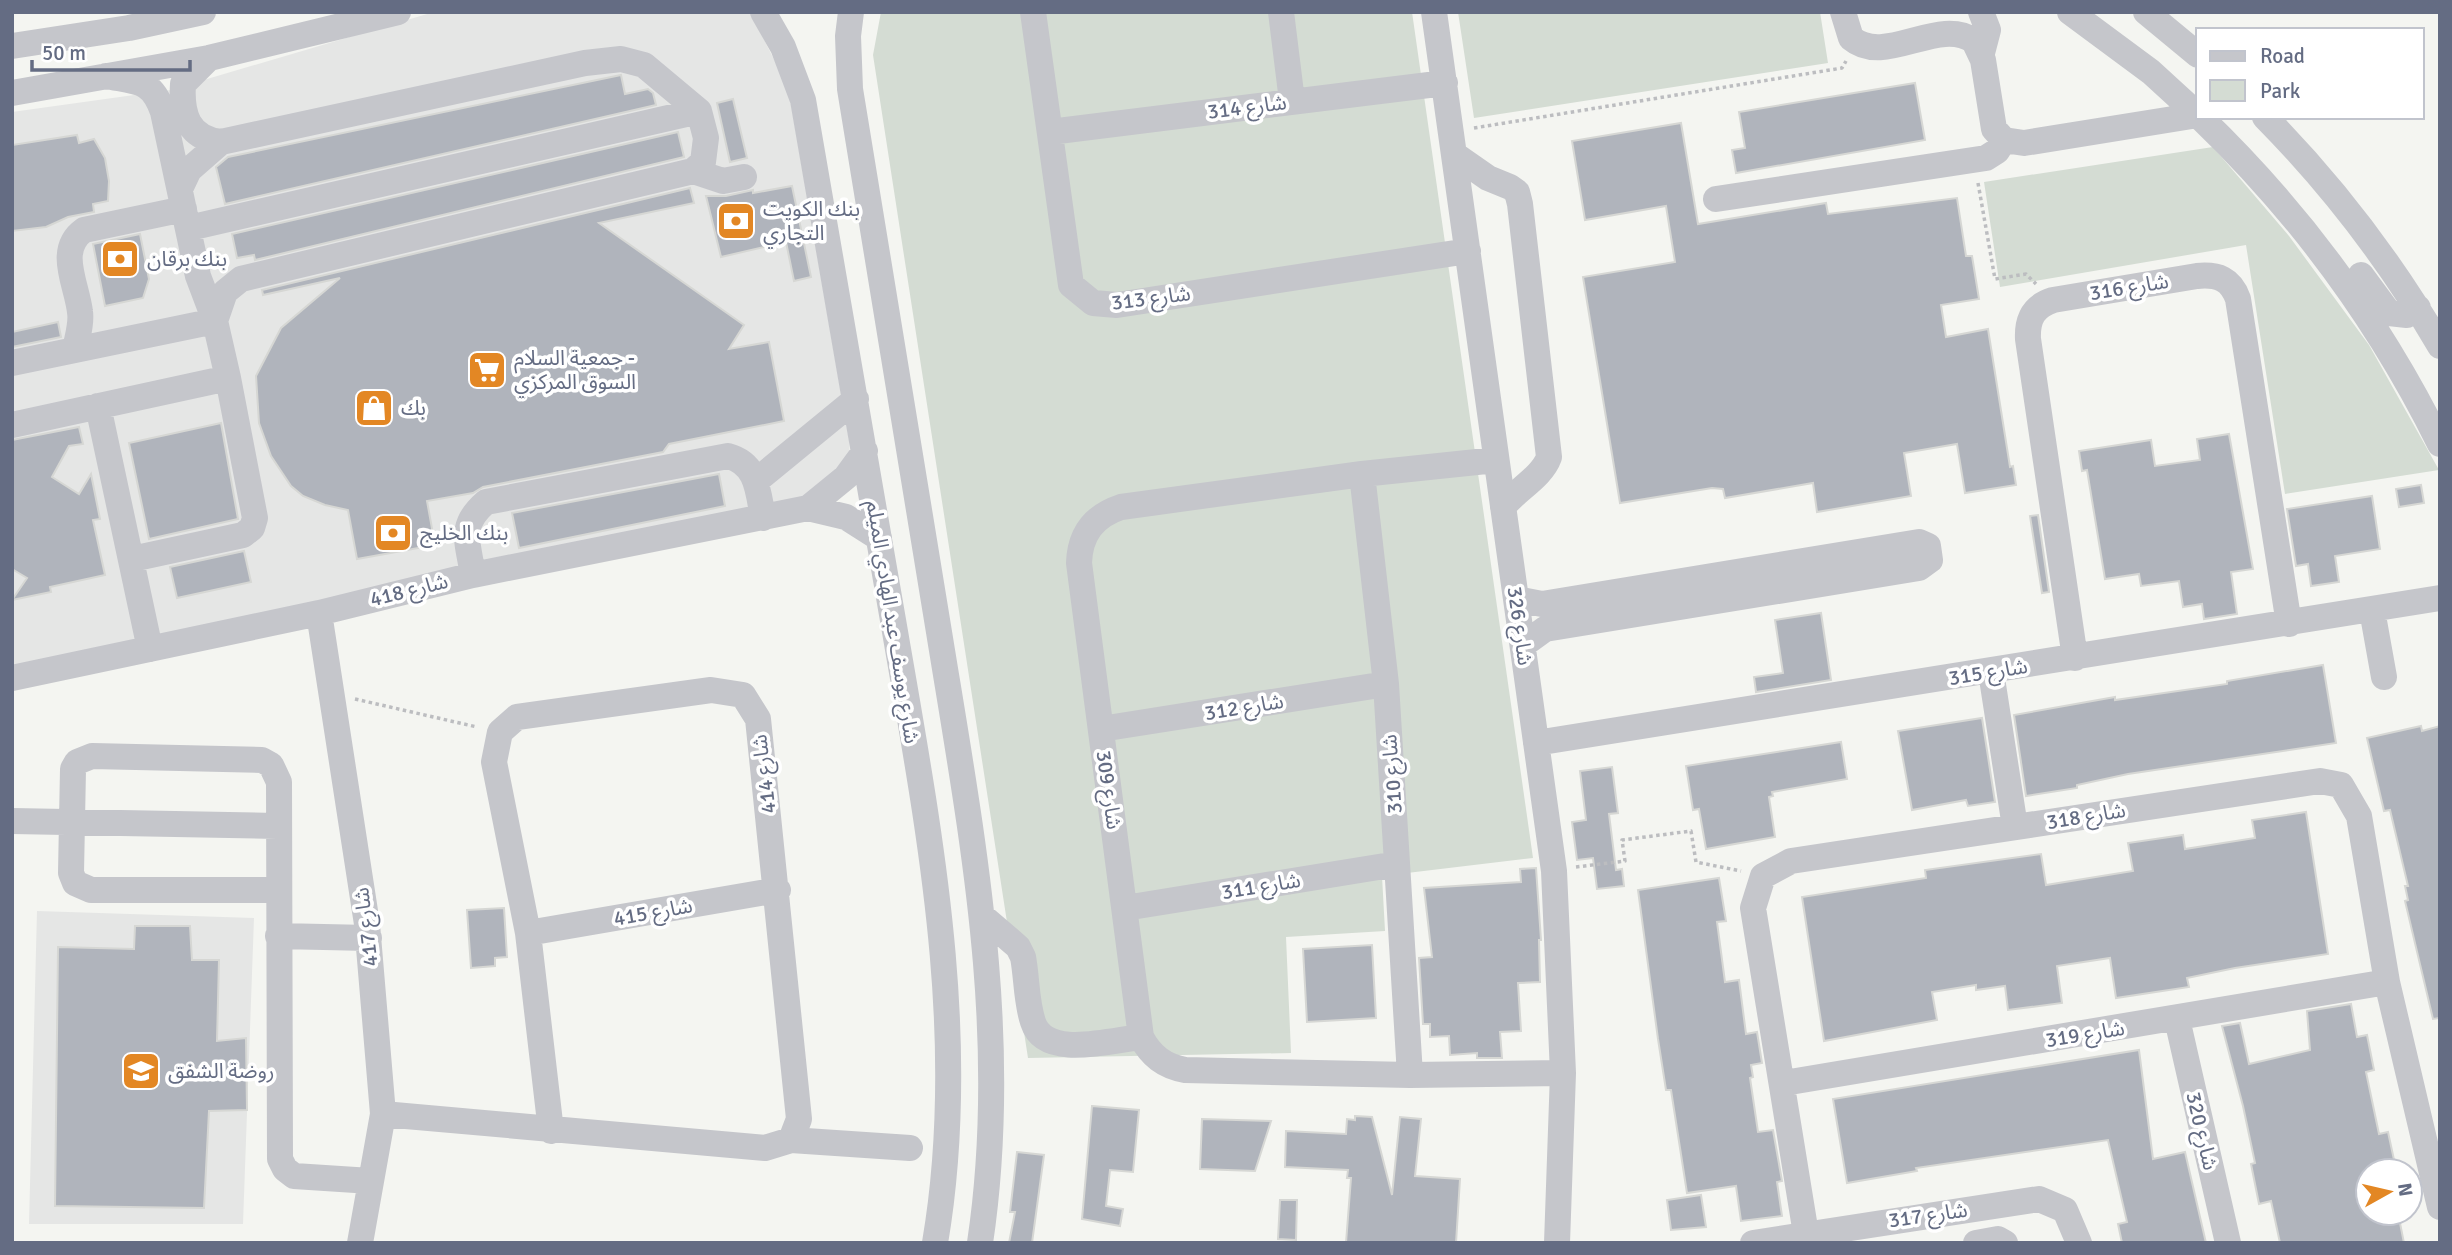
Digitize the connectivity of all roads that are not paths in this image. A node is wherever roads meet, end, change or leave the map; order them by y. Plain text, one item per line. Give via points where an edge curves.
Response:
1 (203, 12) edge
2 (398, 12) edge
3 (763, 12) edge
4 (851, 12) edge
5 (1033, 12) edge
6 (1281, 12) edge
7 (1434, 12) edge
8 (1843, 12) edge
9 (1981, 12) edge
10 (2070, 12) edge
11 (2132, 12) edge
12 (2146, 12) edge
13 (138, 20) edge
14 (2174, 34) junction
15 (12, 46) edge
16 (1982, 53) junction
17 (2196, 53) edge
18 (209, 58) junction
19 (106, 76) junction
20 (1445, 83) junction
21 (12, 93) edge
22 (1292, 100) junction
23 (699, 111) junction
24 (2196, 113) edge
25 (2196, 116) edge
26 (2202, 119) edge
27 (2267, 119) edge
28 (1050, 132) junction
29 (2004, 139) junction
30 (221, 142) junction
31 (1453, 144) junction
32 (693, 171) junction
33 (744, 177) dead end
34 (1716, 199) dead end
35 (184, 209) junction
36 (2291, 211) junction
37 (1468, 251) junction
38 (195, 259) junction
39 (250, 275) junction
40 (2418, 308) junction
41 (215, 321) junction
42 (2440, 346) edge
43 (75, 350) junction
44 (12, 363) edge
45 (228, 378) junction
46 (856, 400) junction
47 (99, 406) junction
48 (12, 425) edge
49 (2440, 444) edge
50 (865, 451) junction
51 (1496, 460) junction
52 (1362, 474) junction
53 (756, 481) junction
54 (1503, 507) junction
55 (808, 508) junction
56 (763, 518) junction
57 (879, 538) junction
58 (132, 559) junction
59 (473, 575) junction
60 (2440, 598) edge
61 (1516, 599) junction
62 (2372, 610) junction
63 (319, 613) junction
64 (2289, 624) junction
65 (1523, 645) junction
66 (150, 649) junction
67 (2076, 658) junction
68 (1992, 672) junction
69 (2384, 677) dead end
70 (12, 678) edge
71 (1386, 684) junction
72 (1101, 729) junction
73 (1536, 743) junction
74 (12, 821) edge
75 (71, 822) junction
76 (277, 826) junction
77 (2015, 827) junction
78 (1397, 864) junction
79 (278, 890) junction
80 (778, 890) junction
81 (1125, 908) junction
82 (982, 916) junction
83 (528, 933) junction
84 (278, 936) junction
85 (369, 938) junction
86 (946, 975) junction
87 (989, 978) junction
88 (2386, 982) junction
89 (948, 1013) junction
90 (2177, 1019) junction
91 (1141, 1037) junction
92 (1563, 1073) junction
93 (1410, 1075) junction
94 (1784, 1083) junction
95 (383, 1114) junction
96 (551, 1131) junction
97 (791, 1140) junction
98 (910, 1148) dead end
99 (371, 1181) junction
100 (2440, 1207) edge
101 (1880, 1233) edge
102 (1806, 1234) junction
103 (981, 1237) edge
104 (360, 1243) edge
105 (935, 1243) edge
106 (1557, 1243) edge
107 (1753, 1243) edge
108 (1976, 1243) edge
109 (2006, 1243) edge
110 (2080, 1243) edge
111 (2228, 1243) edge

1 - 13 street
2 - 18 street
3 - 46 street, شارع يوسف عبد الهادي الميلم via 783,47 803,100
4 - 82 street, شارع يوسف عبد الهادي الميلم via 850,89
5 - 28 street, شارع 313
6 - 22 street
7 - 20 street, شارع 326
8 - 16 street via 1847,31 1857,43 1874,47 1952,34 1968,37
9 - 16 street via 1988,30
10 - 24 street via 2151,72
11 - 14 street
12 - 14 street
13 - 15 street
14 - 17 street
16 - 29 street via 1991,121
18 - 19 street
18 - 30 street via 183,84 182,99 194,133
19 - 21 street
19 - 35 street via 146,84 157,94
20 - 22 street, شارع 314
20 - 31 street, شارع 326
22 - 28 street, شارع 314
23 - 30 street via 644,65 621,59 585,62
23 - 32 street via 706,152
23 - 35 street
25 - 29 street via 2024,143
26 - 36 street
27 - 40 street via 2334,191
28 - 37 street, شارع 313 via 1071,285 1093,303 1117,305
29 - 34 street via 1992,155 1974,160
30 - 35 street via 190,170
31 - 37 street, شارع 326
31 - 54 street via 1488,178 1517,192 1520,204 1549,457
32 - 33 street via 713,180
32 - 39 street
35 - 38 street
35 - 43 street via 84,230 75,236 69,260 81,314
36 - 40 street via 2339,247 2389,313 2407,316
36 - 49 street via 2378,332
37 - 51 street, شارع 326
38 - 39 street via 216,270
38 - 41 street
39 - 41 street via 225,292
40 - 42 street
41 - 43 street
41 - 45 street
43 - 44 street
45 - 47 street
45 - 58 street via 254,500 252,528 243,535
46 - 50 street, شارع يوسف عبد الهادي الميلم
46 - 53 street
47 - 48 street
47 - 58 street
50 - 55 street, شارع 418 via 846,478
50 - 57 street, شارع يوسف عبد الهادي الميلم
51 - 52 street, شارع 309
51 - 54 street, شارع 326
52 - 71 street, شارع 310
52 - 72 street, شارع 309 via 1121,507 1098,518 1083,538 1079,563
53 - 56 street
53 - 59 street via 743,460 728,456 486,502 469,519 466,532
54 - 61 street, شارع 326
55 - 56 street, شارع 418
55 - 57 street, شارع 418 via 846,517
56 - 59 street, شارع 418
57 - 86 street, شارع يوسف عبد الهادي الميلم
58 - 66 street
59 - 63 street, شارع 418
60 - 62 street, شارع 315
61 - 65 street, شارع 326
61 - 65 street via 1542,604 1919,542 1931,551 1927,565 1919,568 1545,629
62 - 64 street, شارع 315
62 - 69 street
63 - 66 street, شارع 418
63 - 85 street, شارع 417
64 - 67 street, شارع 315
64 - 67 street, شارع 316 via 2239,306 2232,286 2220,277 2205,275 2053,300 2032,315 2028,339
65 - 73 street, شارع 326
66 - 70 street, شارع 418
67 - 68 street, شارع 315
68 - 73 street, شارع 315
68 - 77 street
71 - 72 street, شارع 312
71 - 78 street, شارع 310
72 - 81 street, شارع 309
73 - 92 street, شارع 326 via 1554,871
74 - 75 street
75 - 76 street
75 - 76 street via 73,769 85,758 249,759 262,760 276,774
75 - 79 street via 71,873 81,887
76 - 79 street
77 - 88 street, شارع 318 via 2320,781 2342,785 2359,816
77 - 94 street, شارع 318 via 1791,861 1763,876 1753,908
78 - 81 street, شارع 311
78 - 93 street, شارع 310
79 - 84 street
80 - 83 street, شارع 415
80 - 83 street, شارع 414 via 758,719 743,695 711,690 517,717 500,732 494,762
80 - 97 street, شارع 414 via 799,1119
81 - 91 street, شارع 309
82 - 87 street, شارع يوسف عبد الهادي الميلم
82 - 91 street via 1018,947 1023,957 1033,1023 1041,1035 1066,1046
83 - 96 street
84 - 85 street
84 - 99 street via 280,1159 294,1176
85 - 95 street, شارع 417
86 - 87 street via 967,985
86 - 89 street, شارع يوسف عبد الهادي الميلم
87 - 103 street, شارع يوسف عبد الهادي الميلم via 992,1063
88 - 90 street, شارع 319
88 - 100 street, شارع 318
89 - 103 street via 971,1014 981,1029
89 - 105 street, شارع يوسف عبد الهادي الميلم via 946,1142
90 - 94 street, شارع 319
90 - 111 street, شارع 320
91 - 93 street via 1158,1059 1185,1070
92 - 93 street
92 - 106 street, شارع 326
94 - 102 street
95 - 96 street
95 - 99 street, شارع 417
96 - 97 street via 765,1149
97 - 98 street
99 - 104 street, شارع 417
101 - 102 street, شارع 317
101 - 110 street, شارع 317 via 2039,1199 2065,1210
102 - 107 street, شارع 317
108 - 109 street via 1998,1239

